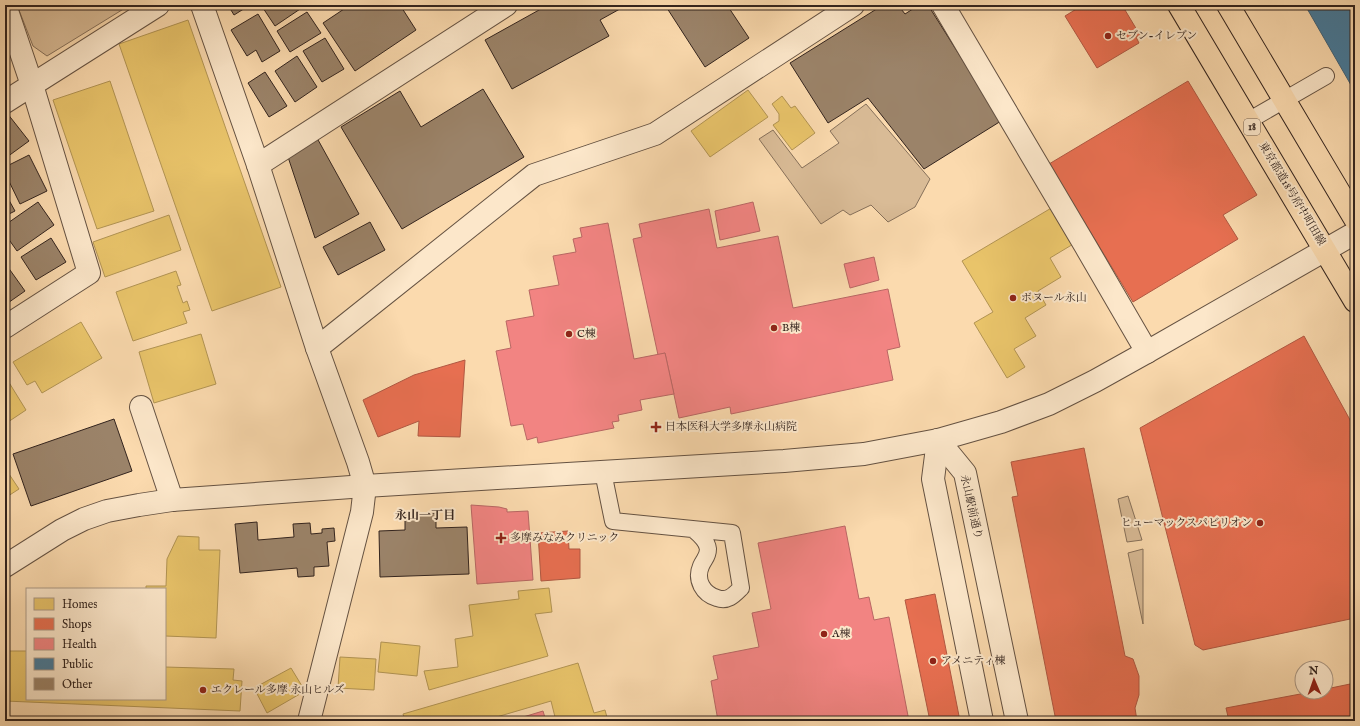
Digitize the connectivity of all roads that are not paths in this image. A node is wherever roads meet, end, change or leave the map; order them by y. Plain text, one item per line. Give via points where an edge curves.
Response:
1 (5, 5) edge
2 (158, 5) edge
3 (202, 5) edge
4 (506, 5) edge
5 (853, 5) edge
6 (943, 5) edge
7 (1179, 5) edge
8 (1232, 7) edge
9 (1326, 76) dead end
10 (32, 85) junction
11 (1284, 100) junction
12 (5, 102) edge
13 (1248, 121) junction
14 (258, 165) junction
15 (1355, 219) edge
16 (1355, 233) edge
17 (1325, 250) junction
18 (1355, 301) edge
19 (5, 327) edge
20 (317, 348) junction
21 (1147, 352) junction
22 (141, 407) dead end
23 (938, 440) junction
24 (603, 472) junction
25 (365, 486) junction
26 (172, 500) junction
27 (693, 529) junction
28 (5, 566) edge
29 (1000, 639) junction
30 (967, 646) junction
31 (309, 721) edge
32 (982, 721) edge
33 (1017, 721) edge

1 - 10 street
2 - 10 street
3 - 14 street
4 - 14 street
5 - 20 street via 655,134 534,175
6 - 21 street
7 - 13 main road, 東京都道18号府中町田線 / 18
8 - 11 main road
9 - 11 lane
10 - 12 street
10 - 19 street via 89,273
11 - 13 lane
11 - 15 main road
13 - 17 main road, 東京都道18号府中町田線 / 18
14 - 20 street
16 - 17 street
17 - 18 main road, 東京都道18号府中町田線 / 18
17 - 21 street
20 - 25 street
21 - 23 street via 1049,404 1001,422
22 - 26 street
23 - 24 street via 864,454
23 - 29 street, 永山駅前通り via 965,473
23 - 30 street via 933,479
24 - 25 street
24 - 27 lane via 613,521
25 - 26 street
25 - 31 street via 362,512
26 - 28 street via 114,510 84,519
27 - 27 lane via 732,533 741,588 732,597 719,599 709,595 701,587 699,577 708,547
29 - 30 street
29 - 33 street, 永山駅前通り
30 - 32 street

